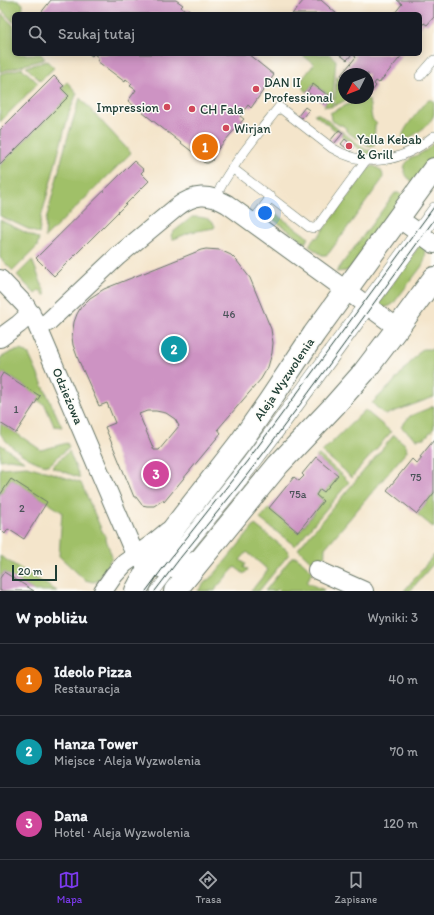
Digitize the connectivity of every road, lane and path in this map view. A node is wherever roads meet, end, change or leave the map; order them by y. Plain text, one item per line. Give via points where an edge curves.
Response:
1 (434, 60) edge
2 (420, 76) dead end
3 (434, 136) edge
4 (366, 160) junction
5 (232, 168) junction
6 (434, 169) edge
7 (217, 198) junction
8 (271, 198) junction
9 (434, 207) edge
10 (398, 218) junction
11 (434, 220) edge
12 (252, 222) junction
13 (424, 237) edge
14 (434, 278) edge
15 (0, 279) edge
16 (346, 290) junction
17 (367, 306) junction
18 (35, 321) junction
19 (398, 328) junction
20 (0, 338) edge
21 (179, 520) junction
22 (122, 522) junction
23 (162, 535) junction
24 (211, 547) junction
25 (155, 564) junction
26 (317, 570) dead end
27 (103, 591) edge
28 (136, 591) edge
29 (146, 591) edge
30 (155, 591) edge
31 (175, 591) edge
32 (364, 591) edge

1 - 2 lane
3 - 4 lane via 404,155 385,160
4 - 5 lane via 341,154 279,107
4 - 8 lane via 317,227 309,227
5 - 7 lane via 221,185
5 - 8 lane
6 - 10 street, Aleja Wyzwolenia
7 - 12 street
7 - 18 street via 199,196 184,202 118,256 48,322
8 - 12 lane
9 - 13 lane
10 - 13 street
10 - 16 street, Aleja Wyzwolenia
11 - 13 lane
12 - 16 street
13 - 17 lane
14 - 19 street
15 - 18 street, Odzieżowa via 21,301
16 - 17 street
16 - 21 street, Aleja Wyzwolenia via 248,432
17 - 19 street
17 - 25 lane via 248,460
18 - 20 street via 19,324
18 - 22 street, Odzieżowa
19 - 24 street via 364,372 278,465
21 - 23 street
21 - 25 street, Aleja Wyzwolenia
22 - 23 street, Odzieżowa via 128,531 140,538 150,540
22 - 25 street, Odzieżowa via 133,550
23 - 25 street via 151,545
24 - 25 street via 203,555 185,565
24 - 31 street
25 - 27 street via 128,560
25 - 28 street, Aleja Wyzwolenia
25 - 29 lane
25 - 30 lane
26 - 32 street

